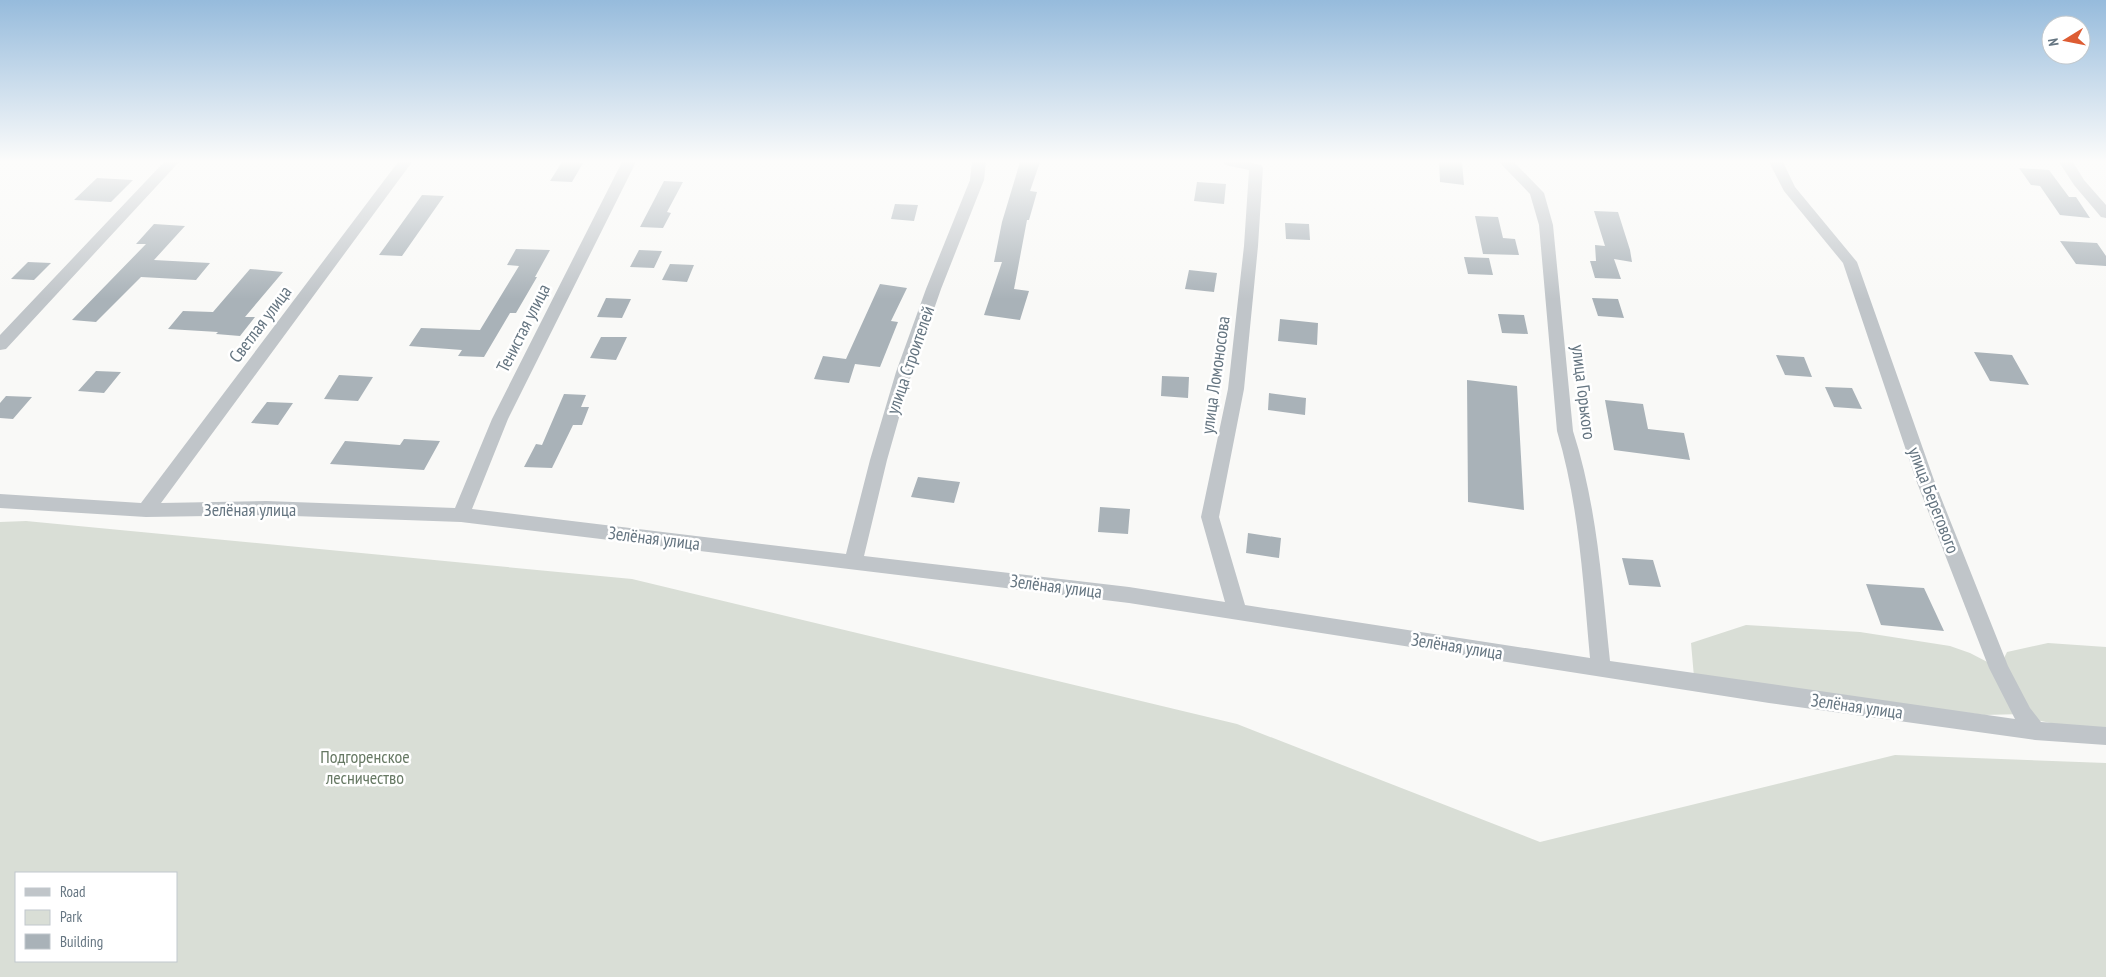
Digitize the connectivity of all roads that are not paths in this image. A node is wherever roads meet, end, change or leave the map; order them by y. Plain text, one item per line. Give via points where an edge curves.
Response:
1 (129, 208) edge
2 (372, 208) edge
3 (606, 208) edge
4 (966, 208) edge
5 (1253, 208) edge
6 (1541, 208) edge
7 (1805, 208) edge
8 (0, 345) edge
9 (0, 500) edge
10 (146, 510) junction
11 (461, 514) junction
12 (854, 561) junction
13 (1237, 610) junction
14 (1601, 668) junction
15 (2035, 731) junction
16 (2106, 736) edge

1 - 8 street
2 - 10 street, Светлая улица
3 - 11 street, Тенистая улица via 500,419
4 - 12 street, улица Строителей via 896,399
5 - 13 street, улица Ломоносова via 1236,389 1210,517
6 - 14 street, улица Горького via 1546,225 1565,432 1582,495
7 - 15 street, улица Берегового via 1850,262 1925,480 1999,668
9 - 10 street, Зелёная улица
10 - 11 street, Зелёная улица via 266,508
11 - 12 street, Зелёная улица
12 - 13 street, Зелёная улица
13 - 14 street, Зелёная улица
14 - 15 street, Зелёная улица
15 - 16 street, Зелёная улица

